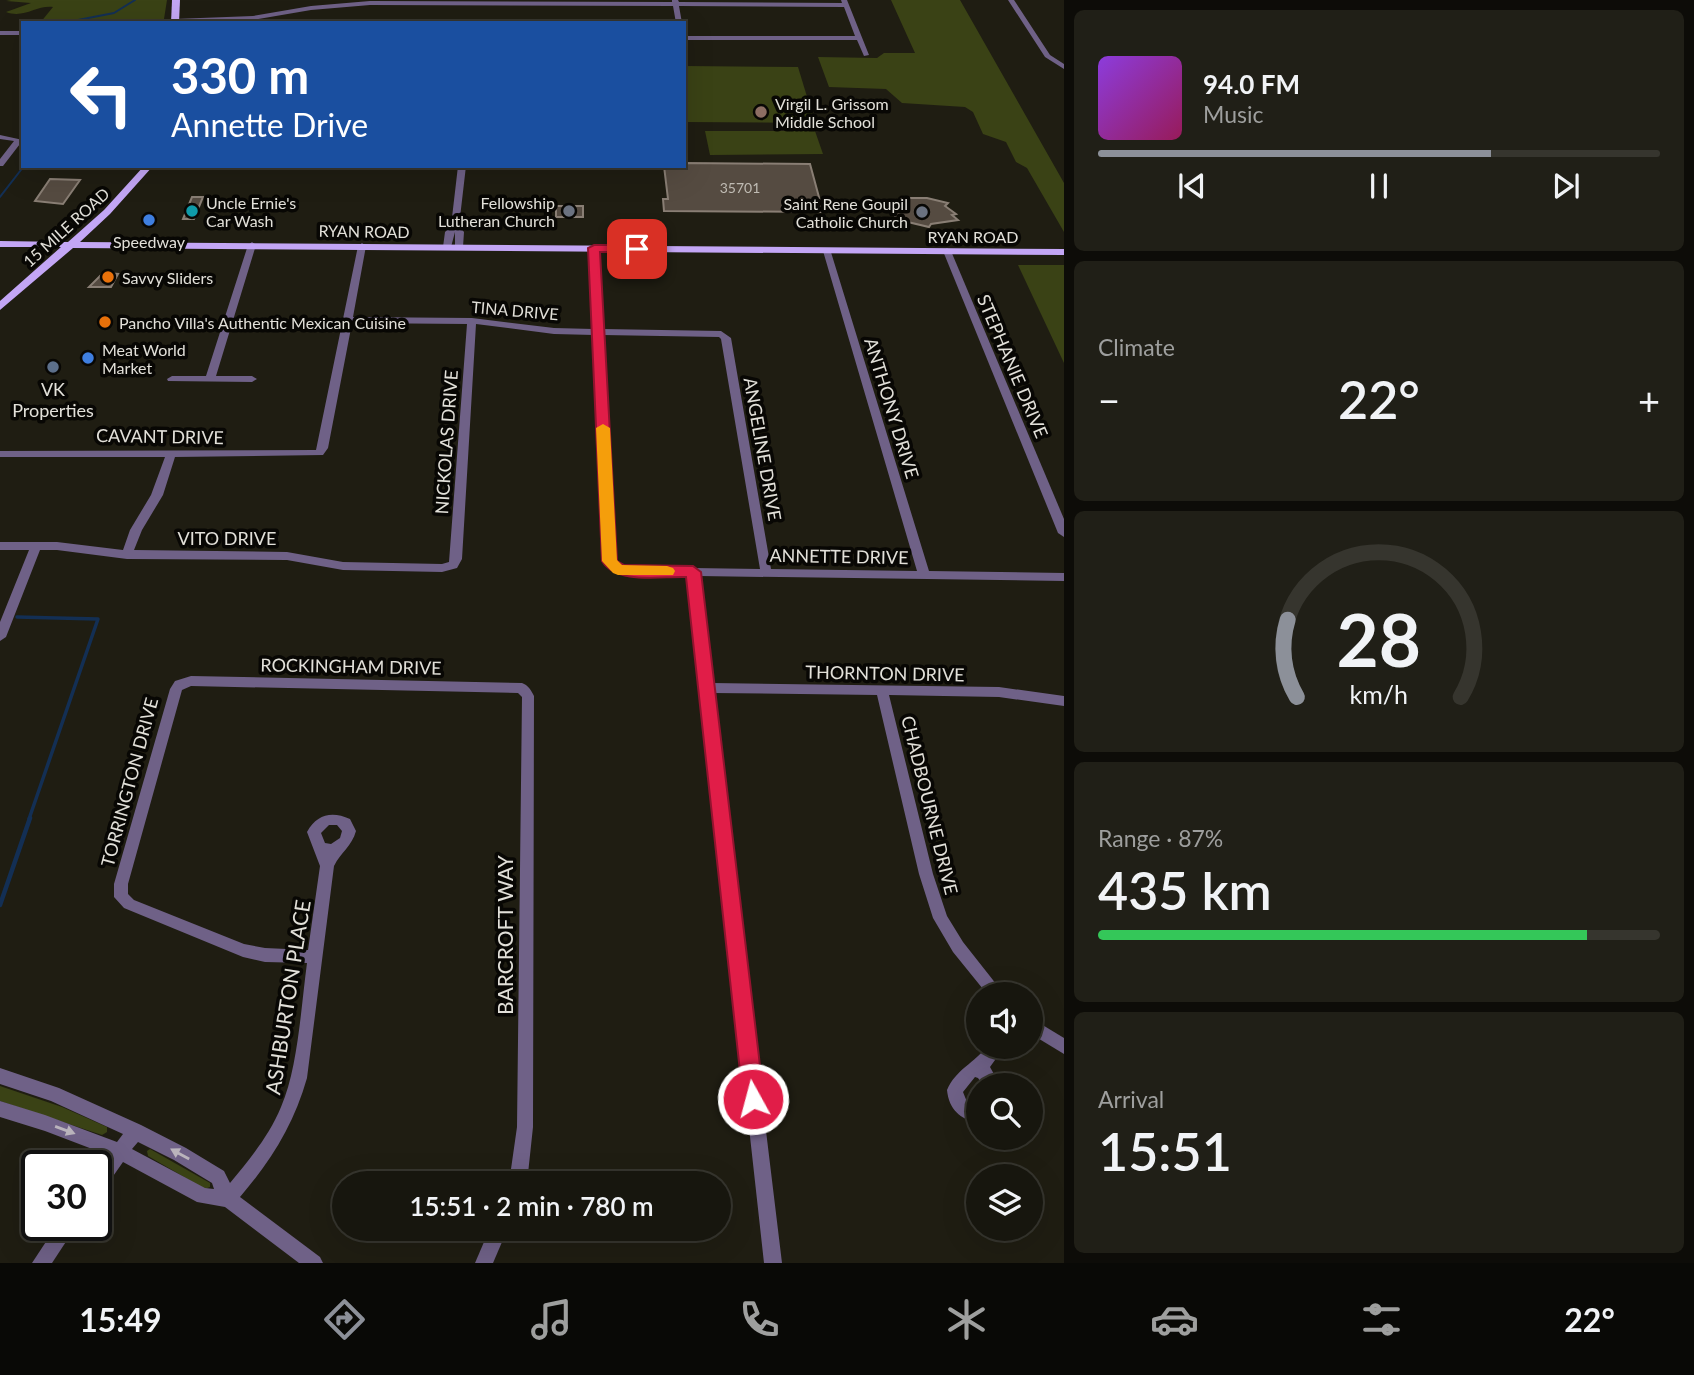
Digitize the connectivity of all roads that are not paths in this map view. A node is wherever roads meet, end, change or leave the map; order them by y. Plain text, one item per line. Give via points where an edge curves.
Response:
1 (176, 0) edge
2 (308, 0) edge
3 (1012, 0) edge
4 (394, 2) edge
5 (675, 2) edge
6 (845, 2) edge
7 (311, 8) junction
8 (277, 14) junction
9 (174, 21) edge
10 (194, 21) edge
11 (283, 21) edge
12 (679, 21) edge
13 (0, 33) edge
14 (21, 33) edge
15 (686, 38) edge
16 (859, 38) junction
17 (866, 55) dead end
18 (1064, 67) edge
19 (0, 138) edge
20 (0, 164) edge
21 (147, 168) edge
22 (462, 168) edge
23 (0, 244) edge
24 (70, 245) junction
25 (252, 245) junction
26 (362, 246) junction
27 (453, 247) junction
28 (594, 248) junction
29 (827, 251) junction
30 (947, 251) junction
31 (1064, 252) edge
32 (0, 307) edge
33 (348, 320) junction
34 (472, 321) junction
35 (598, 332) junction
36 (721, 334) joint
37 (172, 379) dead end
38 (210, 379) junction
39 (252, 379) dead end
40 (0, 454) edge
41 (171, 454) junction
42 (1064, 533) edge
43 (0, 546) edge
44 (36, 546) junction
45 (127, 555) junction
46 (453, 565) joint
47 (693, 572) junction
48 (766, 572) junction
49 (924, 575) junction
50 (1064, 576) edge
51 (0, 637) edge
52 (180, 684) joint
53 (522, 688) joint
54 (705, 688) junction
55 (882, 691) junction
56 (1064, 701) edge
57 (329, 848) dead end
58 (315, 957) junction
59 (985, 982) edge
60 (1043, 1033) edge
61 (1064, 1046) edge
62 (985, 1059) edge
63 (979, 1065) junction
64 (971, 1073) edge
65 (984, 1073) edge
66 (0, 1076) edge
67 (966, 1077) edge
68 (0, 1109) edge
69 (966, 1110) edge
70 (135, 1131) junction
71 (121, 1152) junction
72 (112, 1164) edge
73 (520, 1171) edge
74 (228, 1199) junction
75 (57, 1241) edge
76 (493, 1241) edge
77 (41, 1263) edge
78 (314, 1263) edge
79 (484, 1263) edge
80 (772, 1263) edge

1 - 9 main road
2 - 7 street
3 - 18 street via 1047,56
4 - 5 street
4 - 7 street
5 - 6 street
5 - 12 street
6 - 16 street
7 - 8 street
8 - 10 street
8 - 11 street
13 - 14 street
15 - 16 street
16 - 17 street
19 - 20 street via 19,140
21 - 24 main road, 15 MILE ROAD
22 - 27 street via 455,227 460,232
23 - 24 main road, RYAN ROAD
24 - 25 main road, RYAN ROAD
24 - 32 main road, 15 MILE ROAD
25 - 26 main road, RYAN ROAD
25 - 38 street
26 - 27 main road, RYAN ROAD
26 - 33 street
27 - 28 main road, RYAN ROAD
28 - 29 main road, RYAN ROAD
28 - 35 street
29 - 30 main road, RYAN ROAD
29 - 49 street, ANTHONY DRIVE
30 - 31 main road, RYAN ROAD
30 - 42 street, STEPHANIE DRIVE
33 - 34 street, TINA DRIVE
33 - 41 street, CAVANT DRIVE via 319,453
34 - 35 street, TINA DRIVE
34 - 46 street, NICKOLAS DRIVE
35 - 36 street, TINA DRIVE
35 - 47 street, ANNETTE DRIVE via 610,561 624,570
36 - 48 street, ANGELINE DRIVE via 726,338
37 - 38 street
38 - 39 street
40 - 41 street, CAVANT DRIVE
41 - 45 street via 157,495
43 - 44 street, VITO DRIVE
44 - 45 street, VITO DRIVE
44 - 51 street
45 - 46 street, VITO DRIVE via 286,556 356,567
47 - 48 street, ANNETTE DRIVE
47 - 54 street
48 - 49 street, ANNETTE DRIVE
49 - 50 street, ANNETTE DRIVE
52 - 53 street, ROCKINGHAM DRIVE
52 - 58 street, TORRINGTON DRIVE via 172,694 121,897 243,950
53 - 73 street, BARCROFT WAY via 528,696 526,1127
54 - 55 street, THORNTON DRIVE
54 - 80 street
55 - 56 street, THORNTON DRIVE via 999,692
55 - 59 street, CHADBOURNE DRIVE via 940,918
57 - 58 street, ASHBURTON PLACE
58 - 74 street, ASHBURTON PLACE via 291,1109 284,1126
60 - 61 street
62 - 63 street
63 - 64 street
63 - 65 street
66 - 70 street
67 - 69 street via 955,1096
68 -> 71 street
70 - 71 street
74 -> 70 street via 218,1177
71 - 72 street
71 - 74 street via 203,1196
74 - 78 street
75 - 77 street
76 - 79 street

